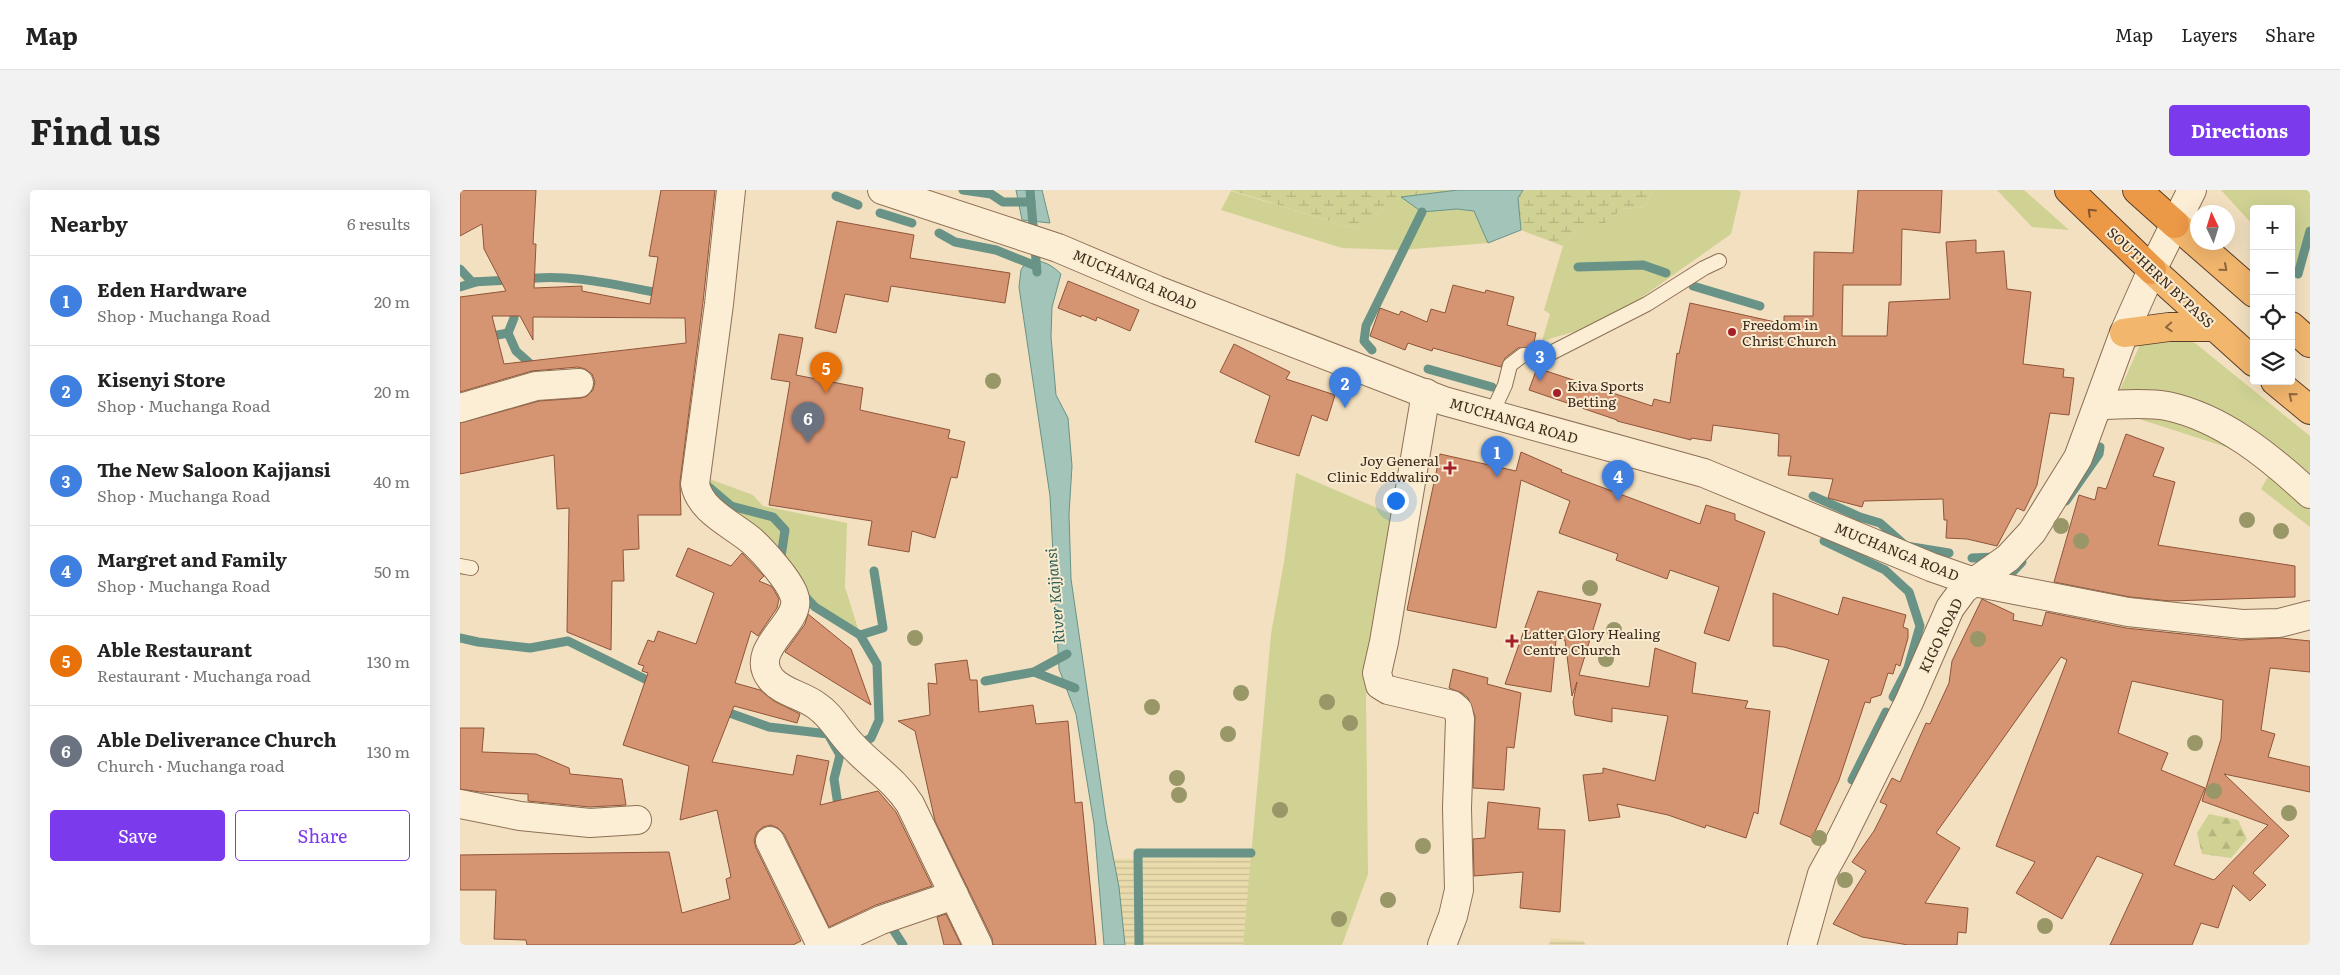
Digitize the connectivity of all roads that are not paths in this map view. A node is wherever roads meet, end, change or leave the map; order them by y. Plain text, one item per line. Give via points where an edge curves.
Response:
1 (731, 190) edge
2 (882, 190) edge
3 (2069, 190) edge
4 (2137, 190) edge
5 (2192, 190) edge
6 (2175, 224) junction
7 (1719, 261) dead end
8 (2152, 270) junction
9 (2250, 290) edge
10 (2215, 328) junction
11 (2295, 330) edge
12 (2124, 333) junction
13 (2310, 343) edge
14 (2250, 359) edge
15 (579, 383) dead end
16 (2279, 385) edge
17 (1426, 394) junction
18 (2098, 405) junction
19 (460, 408) edge
20 (2310, 410) edge
21 (1492, 413) junction
22 (2310, 494) edge
23 (1974, 582) junction
24 (2310, 615) edge
25 (460, 804) edge
26 (637, 820) dead end
27 (770, 841) dead end
28 (954, 895) junction
29 (821, 945) edge
30 (827, 945) edge
31 (978, 945) edge
32 (1442, 945) edge
33 (1802, 945) edge

1 - 28 street via 696,492 705,506 753,542 794,593 795,608 769,649 766,672 780,687 828,714 854,748 900,787
2 - 17 street, MUCHANGA ROAD via 1058,248
8 -> 3 highway, SOUTHERN BYPASS
4 - 6 highway
5 - 6 street, KIGO ROAD
6 - 8 street, KIGO ROAD
6 -> 9 highway
7 - 21 lane via 1647,304 1545,356 1524,355 1510,365
8 - 10 highway, SOUTHERN BYPASS
8 - 12 street, KIGO ROAD
10 -> 12 highway via 2169,327
10 - 14 highway, SOUTHERN BYPASS
11 - 13 highway
12 - 18 street, KIGO ROAD
15 - 19 street via 536,386
20 -> 16 highway
17 - 21 street, MUCHANGA ROAD
17 - 32 street via 1377,673 1380,685 1388,690 1452,705 1458,710 1459,890
18 - 22 street via 2167,406 2224,428 2256,448
18 - 23 street, KIGO ROAD via 2078,458 2032,532 2008,558
21 - 23 street, MUCHANGA ROAD via 1704,473 1930,568
23 - 24 street, MUCHANGA ROAD via 2128,612 2242,624 2280,623
23 - 33 street, KIGO ROAD via 1964,589 1950,608 1905,710 1822,874
25 - 26 street via 520,816 590,823
27 - 29 street
28 - 30 street via 881,920
28 - 31 street

